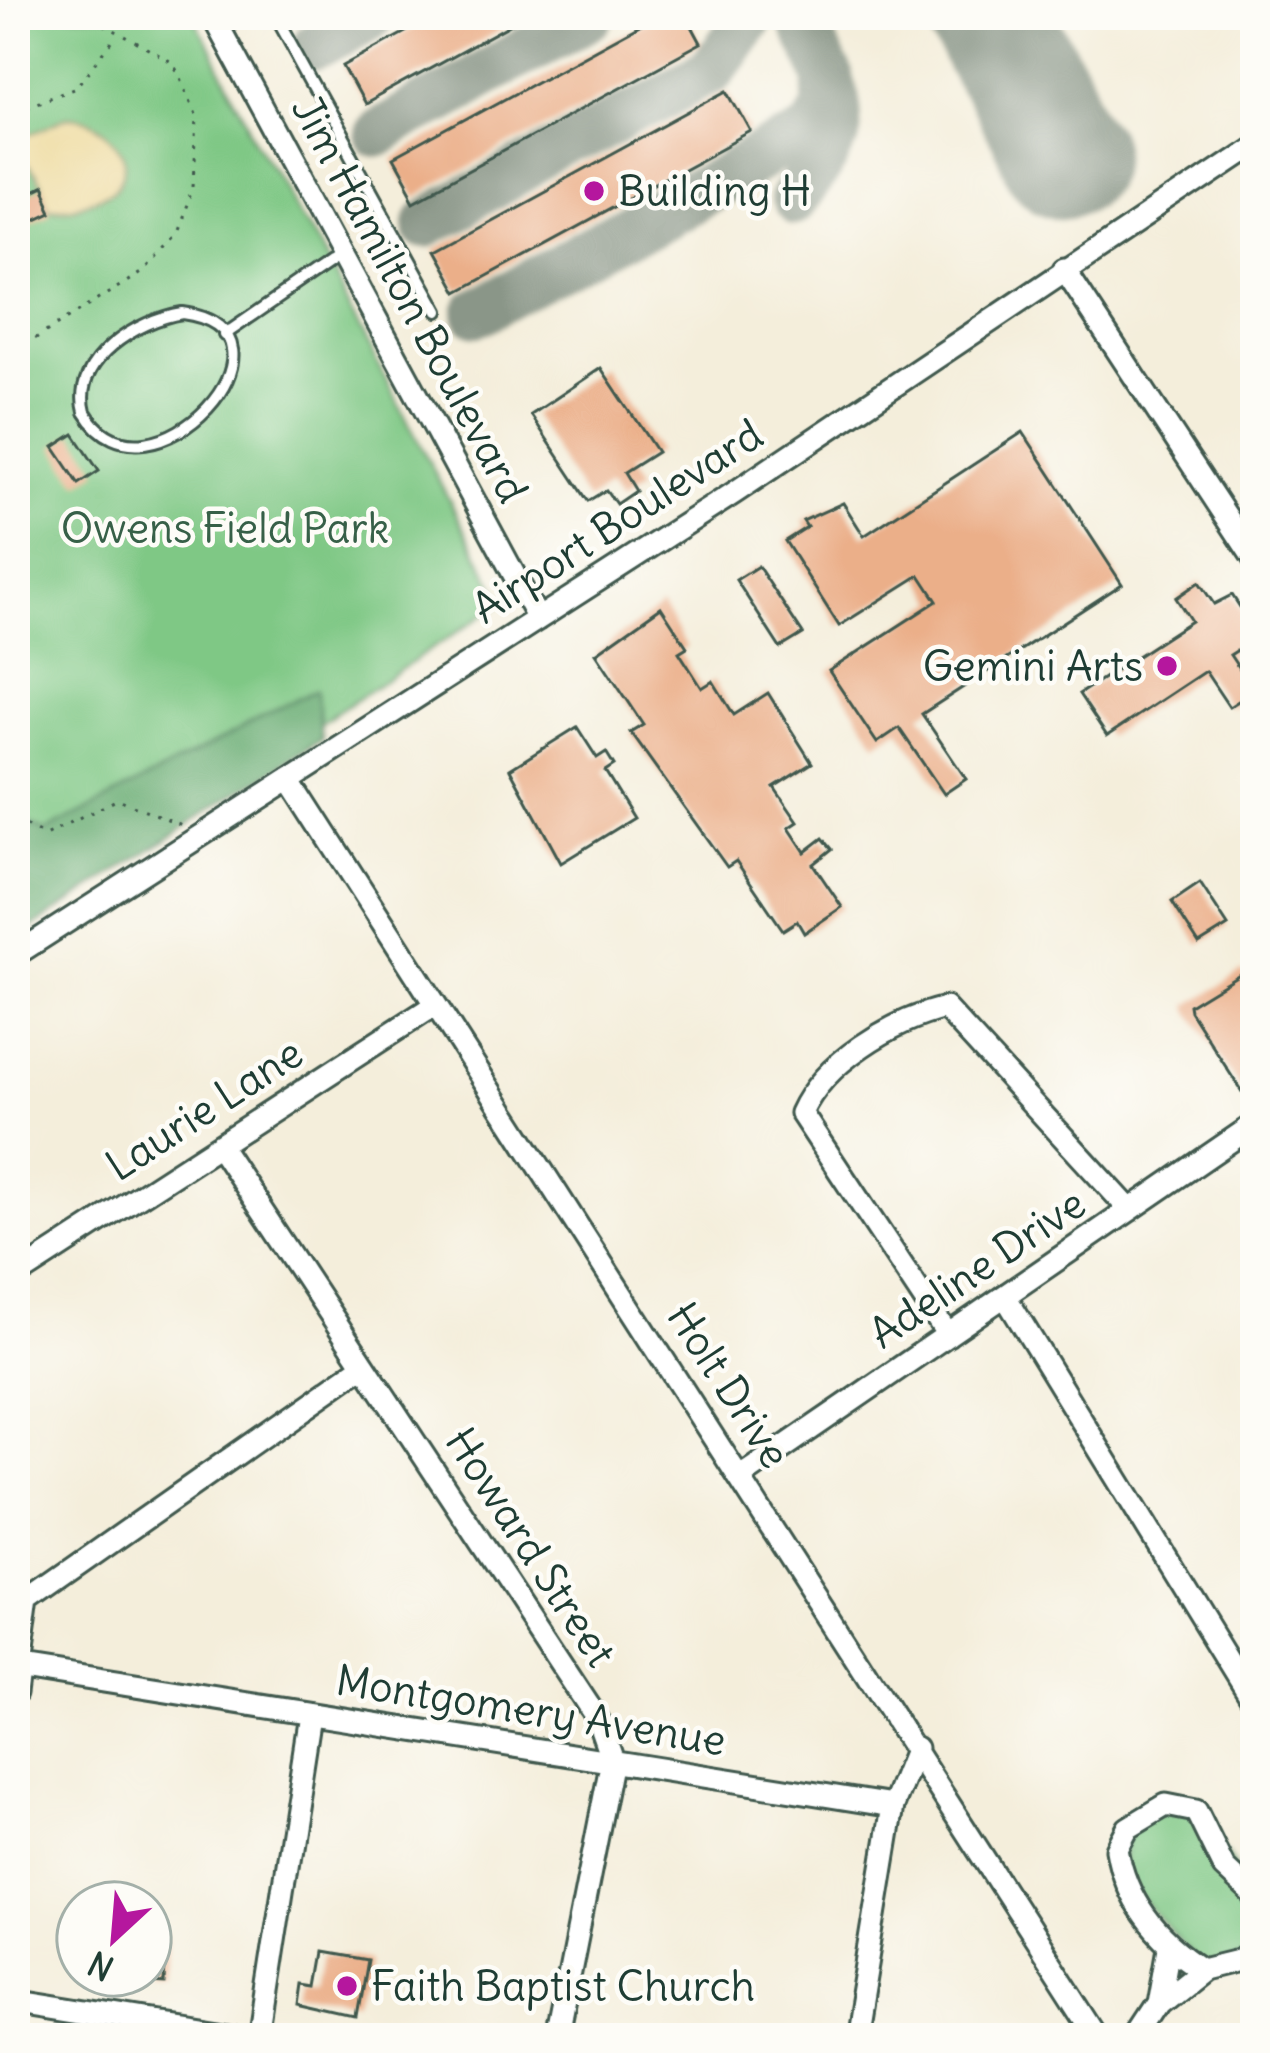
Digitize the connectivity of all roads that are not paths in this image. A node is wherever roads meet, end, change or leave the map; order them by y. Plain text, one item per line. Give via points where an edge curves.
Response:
1 (212, 15) edge
2 (275, 15) edge
3 (1255, 144) edge
4 (342, 254) junction
5 (1064, 268) junction
6 (438, 311) dead end
7 (224, 335) junction
8 (1255, 560) edge
9 (538, 620) junction
10 (290, 778) junction
11 (15, 955) edge
12 (434, 1005) junction
13 (1255, 1124) edge
14 (219, 1145) junction
15 (1130, 1210) junction
16 (15, 1277) edge
17 (1005, 1296) junction
18 (948, 1335) junction
19 (364, 1365) junction
20 (742, 1476) junction
21 (17, 1667) edge
22 (15, 1693) edge
23 (1255, 1703) edge
24 (309, 1715) junction
25 (916, 1748) junction
26 (612, 1760) junction
27 (893, 1807) junction
28 (1255, 1897) edge
29 (1168, 1947) junction
30 (1255, 1956) edge
31 (1202, 1969) junction
32 (15, 2000) edge
33 (1159, 2003) junction
34 (255, 2038) edge
35 (556, 2038) edge
36 (855, 2038) edge
37 (1099, 2038) edge
38 (1136, 2038) edge

1 - 4 street, Jim Hamilton Boulevard
2 - 6 lane
3 - 5 street, Airport Boulevard
4 - 7 lane
4 - 9 street, Jim Hamilton Boulevard
5 - 8 street
5 - 9 street, Airport Boulevard
7 - 7 lane via 233,361 228,388 161,439 120,444 92,422 82,401 86,374 153,321 197,315
9 - 10 street, Airport Boulevard
10 - 11 street, Airport Boulevard
10 - 12 street, Holt Drive
12 - 14 street, Laurie Lane
12 - 20 street, Holt Drive
13 - 15 street, Adeline Drive
14 - 16 street, Laurie Lane
14 - 19 street, Howard Street
15 - 17 street, Adeline Drive
15 - 18 street via 945,1008 907,1018 813,1087 801,1113
17 - 18 street, Adeline Drive
17 - 23 street
18 - 20 street, Adeline Drive
19 - 21 street via 27,1600
19 - 26 street, Howard Street via 598,1720
20 - 25 street, Holt Drive
21 - 22 street
21 - 24 street, Montgomery Avenue
24 - 26 street, Montgomery Avenue
24 - 34 street
25 - 27 street
25 - 37 street, Holt Drive
26 - 27 street, Montgomery Avenue
26 - 35 street
27 - 36 street
28 - 29 street via 1224,1868 1196,1811 1166,1805 1144,1814 1117,1849 1121,1874
29 - 31 street
29 - 33 street
30 - 31 street
31 - 33 street
32 - 34 street
33 - 38 street

